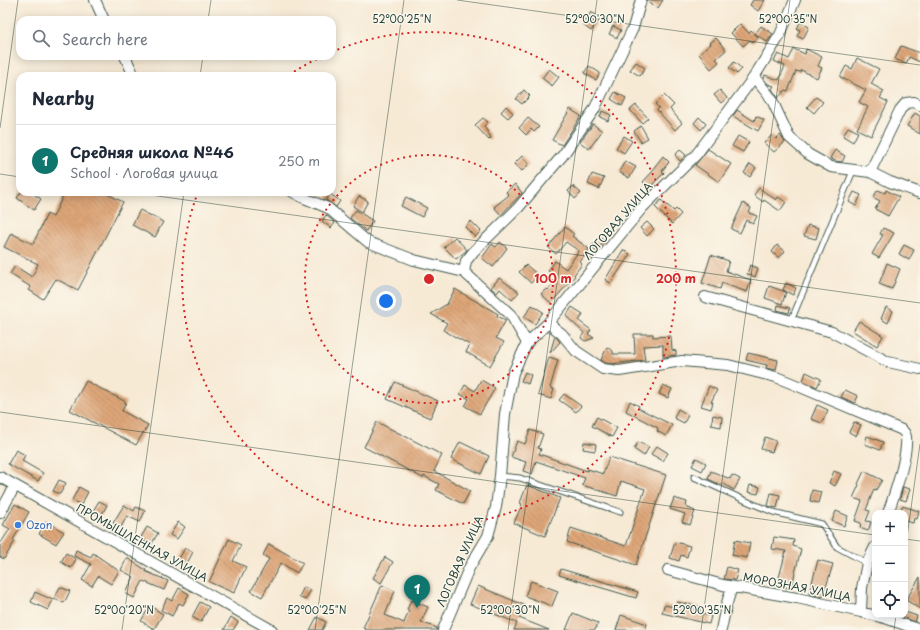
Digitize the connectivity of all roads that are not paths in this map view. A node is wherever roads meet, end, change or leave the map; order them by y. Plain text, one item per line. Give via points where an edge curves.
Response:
1 (95, 0) edge
2 (641, 0) edge
3 (795, 0) edge
4 (102, 16) edge
5 (127, 60) edge
6 (132, 72) edge
7 (754, 77) junction
8 (920, 105) edge
9 (853, 171) junction
10 (870, 172) junction
11 (920, 192) edge
12 (300, 196) edge
13 (464, 272) junction
14 (705, 297) dead end
15 (791, 321) junction
16 (548, 323) junction
17 (527, 343) junction
18 (920, 369) edge
19 (500, 476) junction
20 (0, 477) edge
21 (694, 477) dead end
22 (15, 486) junction
23 (889, 510) edge
24 (620, 512) dead end
25 (0, 513) edge
26 (872, 553) edge
27 (867, 563) junction
28 (668, 570) dead end
29 (732, 587) junction
30 (861, 612) junction
31 (272, 630) edge
32 (443, 630) edge
33 (721, 630) edge
34 (920, 630) edge

1 - 4 street
2 - 13 street via 633,28 594,110 563,155 518,208 474,251 466,261
3 - 7 street, ЛОГОВАЯ УЛИЦА via 780,35
5 - 6 street
7 - 9 street via 771,98 789,137 808,154 831,167
7 - 16 street, ЛОГОВАЯ УЛИЦА via 696,155 642,208
8 - 10 street via 914,102 906,103 900,110
9 - 10 street
9 - 15 lane
10 - 11 street
12 - 13 street via 328,208 368,242 414,260
13 - 17 street via 511,315
14 - 15 street
15 - 18 street via 832,332 888,362
16 - 17 street, ЛОГОВАЯ УЛИЦА
16 - 23 street via 562,334 576,352 603,369 619,371 682,361 728,365 791,382 902,430 906,433 907,439 904,459
17 - 19 street, ЛОГОВАЯ УЛИЦА via 513,373 505,414
19 - 24 lane via 520,478
19 - 32 street, ЛОГОВАЯ УЛИЦА via 496,507 488,536 469,568
20 - 22 street, ПРОМЫШЛЕННАЯ УЛИЦА
21 - 27 lane via 773,512 822,524 837,547
22 - 25 street
22 - 31 street, ПРОМЫШЛЕННАЯ УЛИЦА
26 - 27 street
27 - 30 street
28 - 29 street, МОРОЗНАЯ УЛИЦА
29 - 30 street, МОРОЗНАЯ УЛИЦА
29 - 33 street
30 - 34 street, МОРОЗНАЯ УЛИЦА

